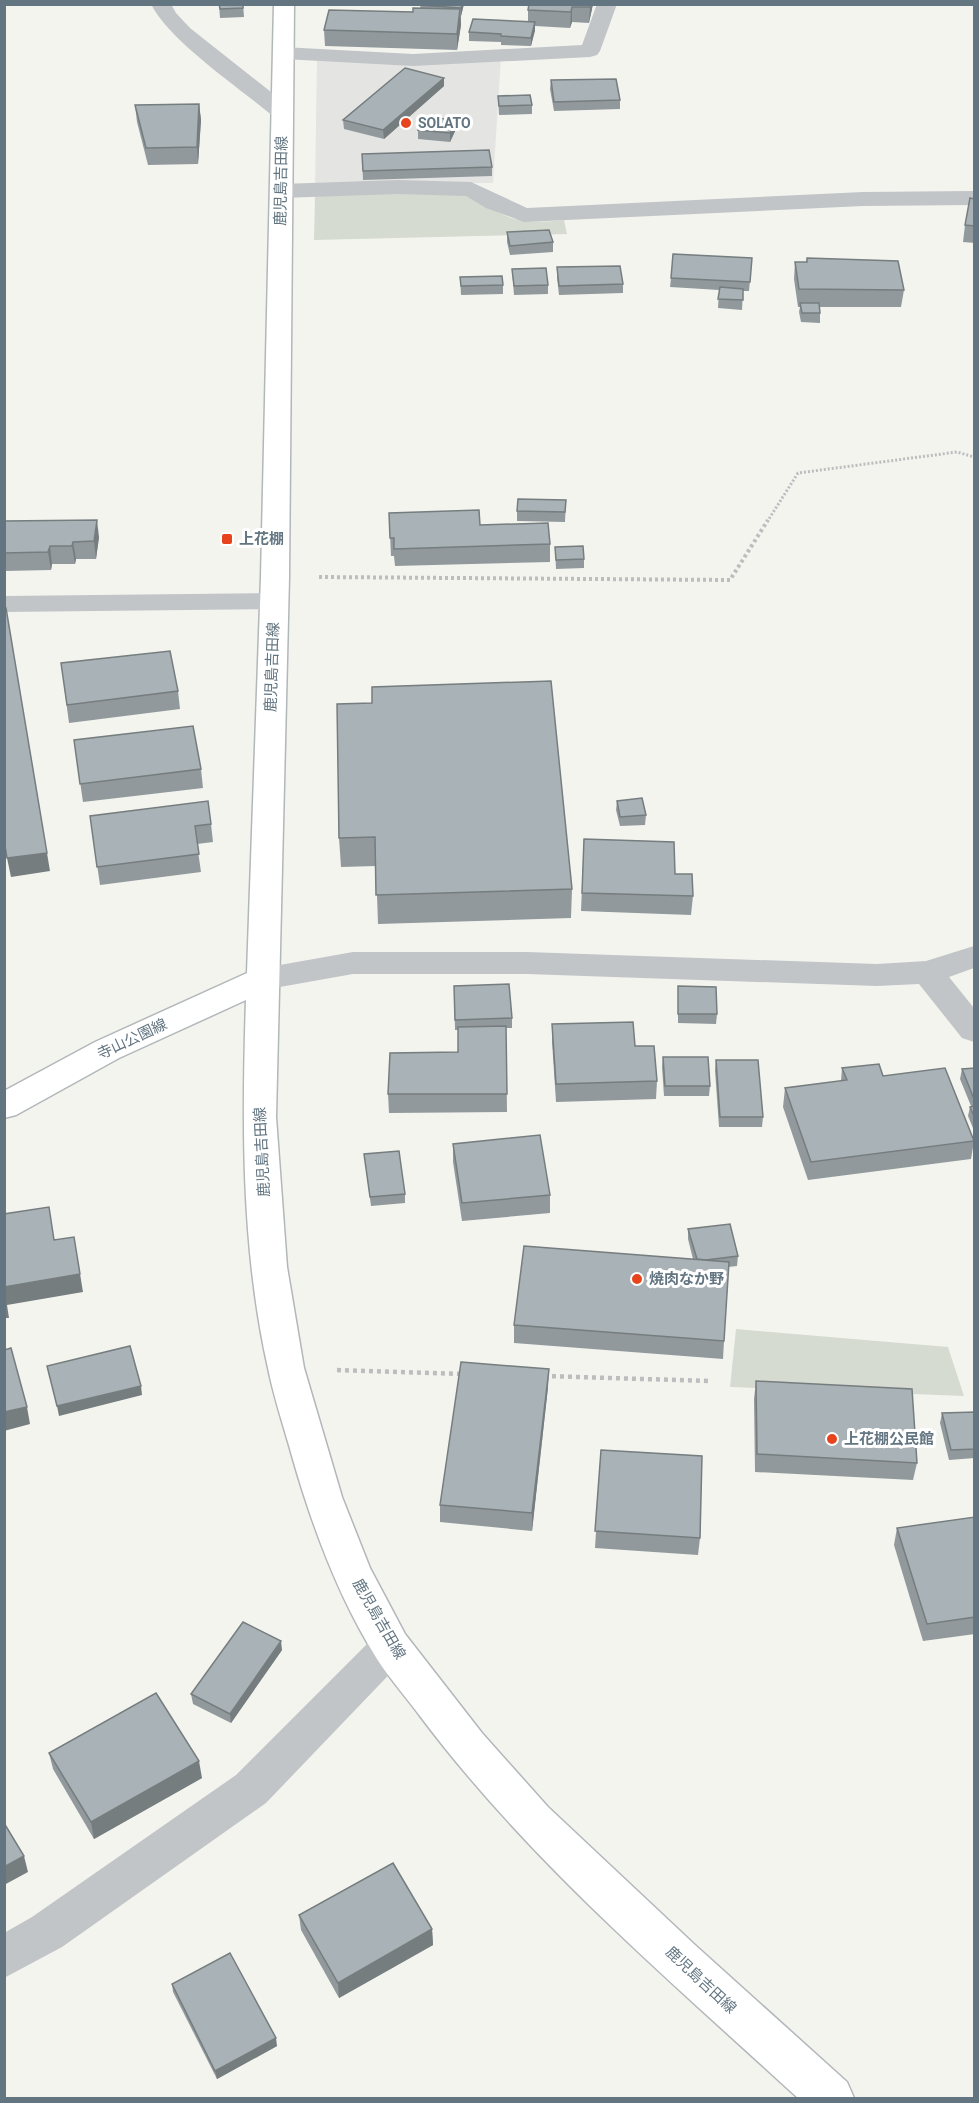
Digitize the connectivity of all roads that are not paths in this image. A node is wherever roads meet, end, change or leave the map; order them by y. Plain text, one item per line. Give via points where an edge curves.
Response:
1 (161, 4) edge
2 (284, 4) edge
3 (607, 4) edge
4 (283, 53) junction
5 (282, 112) junction
6 (281, 191) junction
7 (975, 198) edge
8 (274, 589) junction
9 (4, 604) edge
10 (975, 957) edge
11 (927, 972) junction
12 (263, 979) junction
13 (975, 1030) edge
14 (4, 1106) edge
15 (391, 1646) junction
16 (4, 1957) edge
17 (831, 2098) edge

1 - 5 street via 183,32
2 - 4 main road, 鹿児島吉田線
3 - 4 street via 590,51 413,60
4 - 5 main road, 鹿児島吉田線
5 - 6 main road, 鹿児島吉田線
6 - 7 street via 471,189 524,215 863,199
6 - 8 main road, 鹿児島吉田線
8 - 9 street
8 - 12 main road, 鹿児島吉田線
10 - 11 street
11 - 12 street via 878,975 527,963 353,963
11 - 13 street
12 - 14 main road, 寺山公園線 via 107,1050
12 - 15 main road, 鹿児島吉田線 via 260,1143 269,1268 286,1368 323,1497 352,1573
15 - 16 street via 251,1789 47,1932
15 - 17 main road, 鹿児島吉田線 via 467,1746 533,1821

